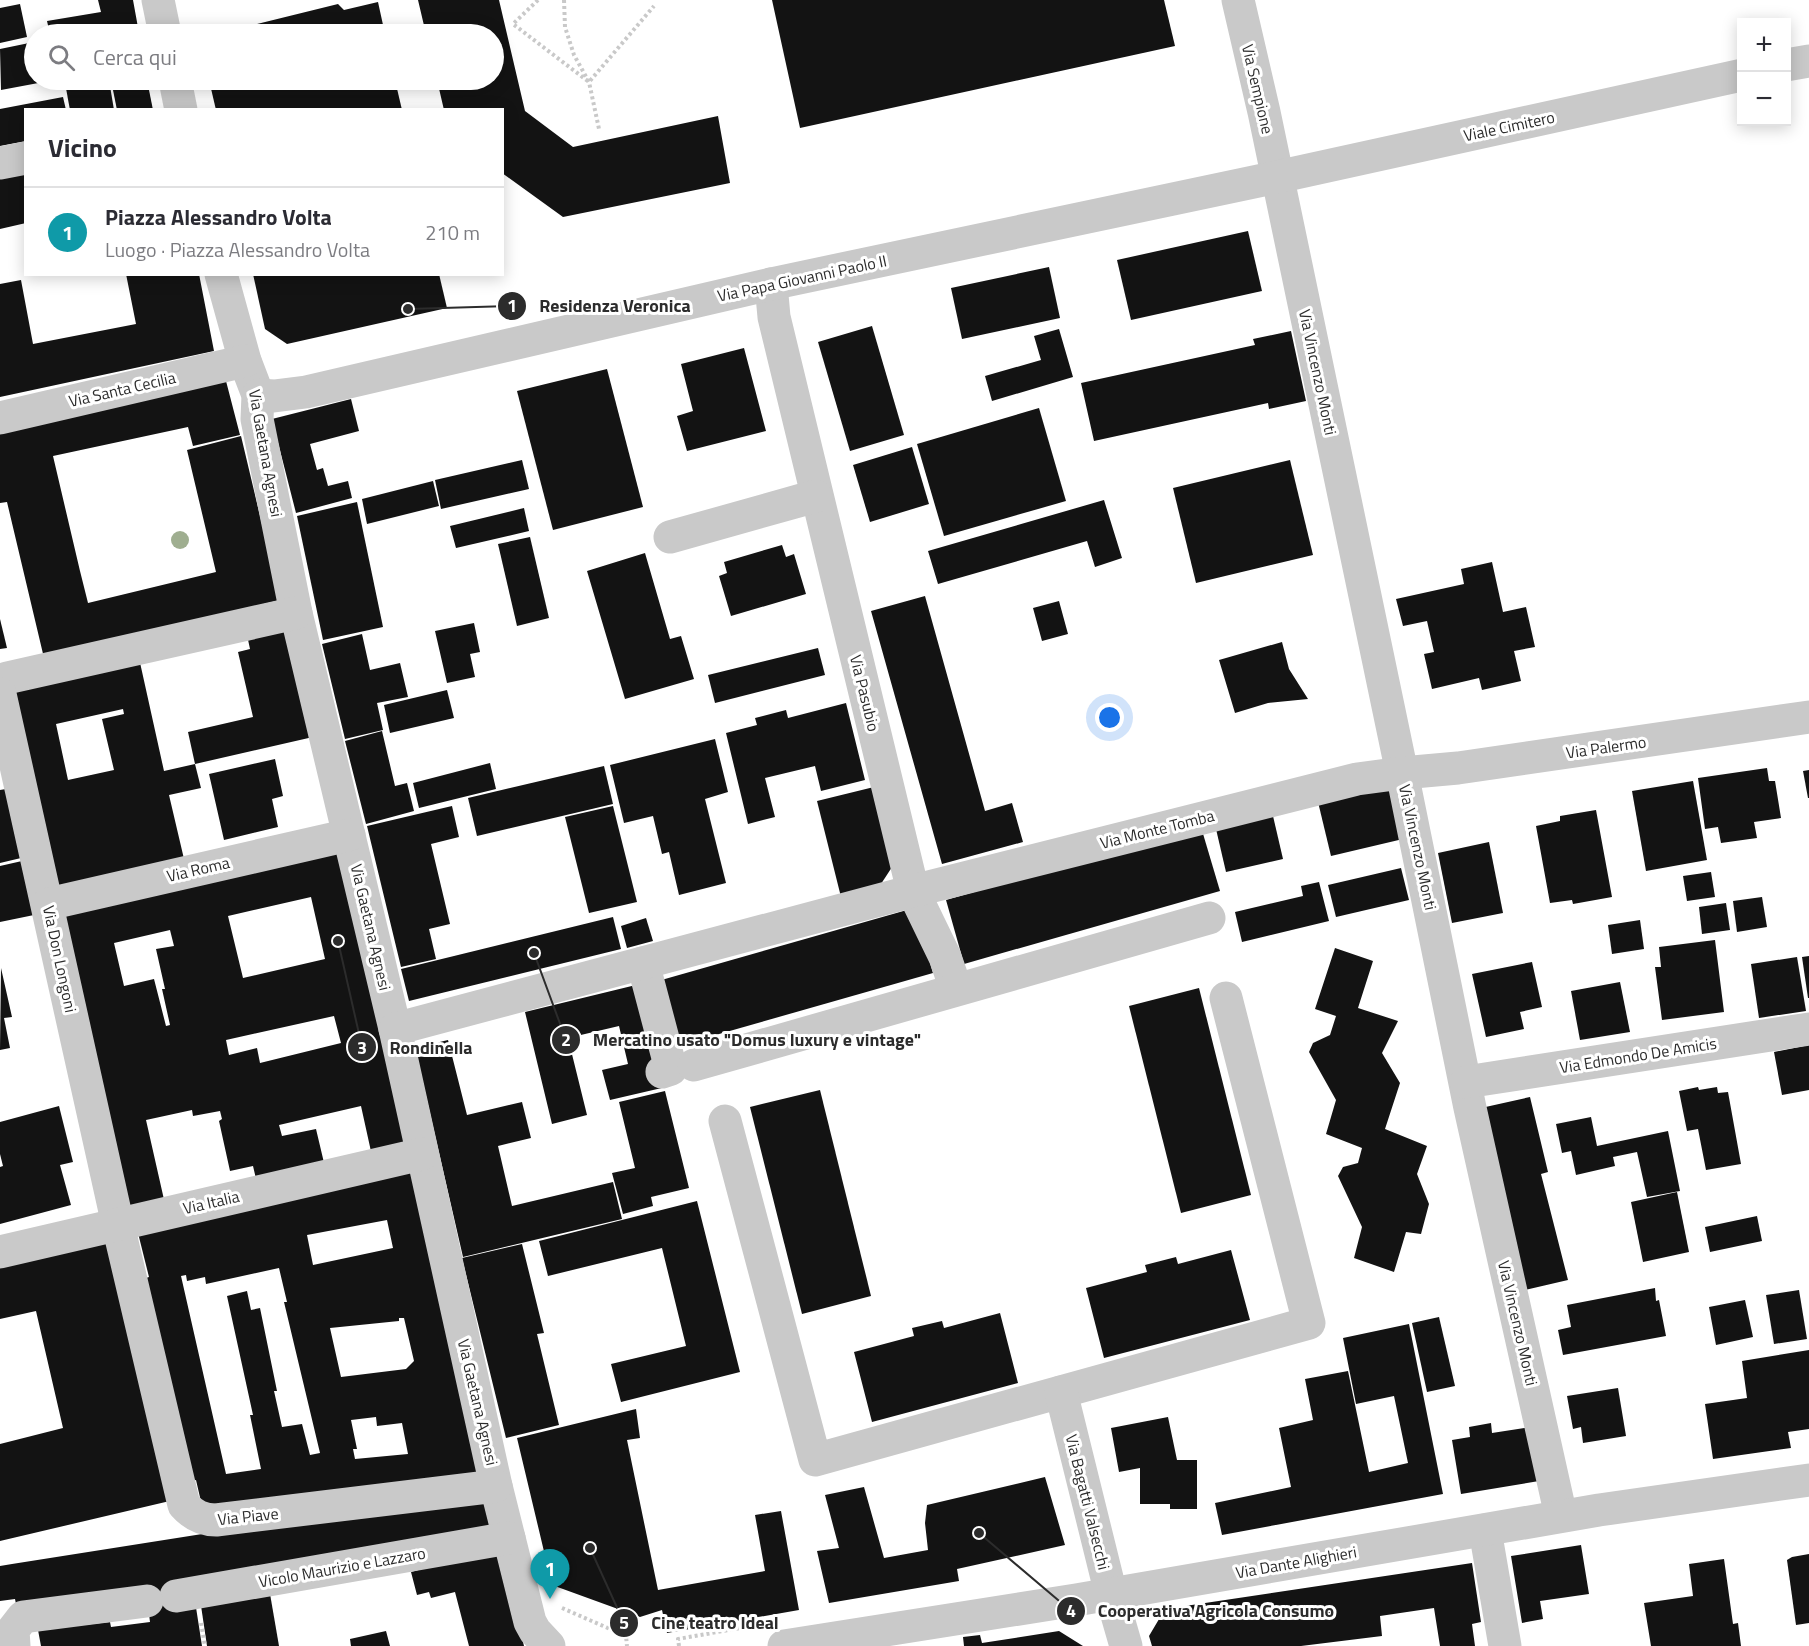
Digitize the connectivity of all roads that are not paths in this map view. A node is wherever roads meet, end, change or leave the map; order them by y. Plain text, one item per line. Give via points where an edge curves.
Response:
1 (1238, 0) edge
2 (162, 1) edge
3 (164, 24) edge
4 (1809, 61) edge
5 (1791, 64) edge
6 (1737, 76) edge
7 (177, 90) edge
8 (181, 108) edge
9 (24, 158) edge
10 (0, 163) edge
11 (1277, 177) junction
12 (222, 276) edge
13 (771, 284) junction
14 (245, 361) junction
15 (258, 395) junction
16 (0, 418) edge
17 (816, 496) junction
18 (670, 537) dead end
19 (296, 613) junction
20 (0, 685) edge
21 (0, 694) edge
22 (1809, 717) edge
23 (1402, 772) junction
24 (349, 835) junction
25 (913, 891) junction
26 (48, 904) junction
27 (1209, 918) dead end
28 (643, 963) junction
29 (956, 989) junction
30 (1226, 998) dead end
31 (395, 1029) junction
32 (1809, 1029) edge
33 (694, 1065) dead end
34 (662, 1072) dead end
35 (1466, 1082) junction
36 (725, 1121) dead end
37 (422, 1154) junction
38 (118, 1225) junction
39 (0, 1252) edge
40 (1061, 1392) junction
41 (1809, 1480) edge
42 (496, 1486) junction
43 (1561, 1516) junction
44 (1485, 1530) junction
45 (509, 1538) junction
46 (1110, 1594) junction
47 (14, 1646) edge
48 (549, 1646) edge
49 (784, 1646) edge
50 (1126, 1646) edge
51 (1505, 1646) edge

1 - 11 street, Via Sempione
2 - 3 street
4 - 5 street
6 - 11 street, Viale Cimitero
7 - 8 street
9 - 10 street
11 - 13 street, Via Papa Giovanni Paolo II
11 - 23 street, Via Vincenzo Monti
12 - 14 street, Via Gaetana Agnesi
13 - 15 street, Via Papa Giovanni Paolo II via 306,392
13 - 17 street, Via Pasubio via 774,317
14 - 15 street, Via Gaetana Agnesi
14 - 16 street, Via Santa Cecilia
15 - 19 street, Via Gaetana Agnesi via 257,419
17 - 18 street
17 - 25 street, Via Pasubio
19 - 20 street via 7,678
19 - 24 street, Via Gaetana Agnesi
21 - 26 street, Via Don Longoni
22 - 23 street, Via Palermo via 1458,768
23 - 25 street, Via Monte Tomba via 1357,779
23 - 35 street, Via Vincenzo Monti
24 - 26 street, Via Roma
24 - 31 street, Via Gaetana Agnesi
25 - 28 street, Via Monte Tomba
25 - 29 street
26 - 38 street, Via Don Longoni
27 - 29 street
28 - 31 street, Via Monte Tomba
28 - 34 street via 671,1069
29 - 33 street
30 - 40 street via 1309,1323
31 - 37 street, Via Gaetana Agnesi
32 - 35 street, Via Edmondo De Amicis
35 - 43 street, Via Vincenzo Monti
36 - 40 street via 815,1460
37 - 38 street, Via Italia
37 - 42 street, Via Gaetana Agnesi
38 - 39 street, Via Italia
38 - 42 street, Via Piave via 181,1499 195,1515 223,1520
40 - 46 street, Via Bagatti Valsecchi
41 - 43 street, Via Dante Alighieri
42 - 45 street, Via Gaetana Agnesi
43 - 44 street, Via Dante Alighieri
44 - 46 street, Via Dante Alighieri
44 - 51 street
45 - 47 street, Vicolo Maurizio e Lazzaro via 161,1599 23,1617 13,1630
45 - 48 street, Via Gaetana Agnesi via 530,1622
46 - 49 street, Via Dante Alighieri
46 - 50 street, Via Bagatti Valsecchi

